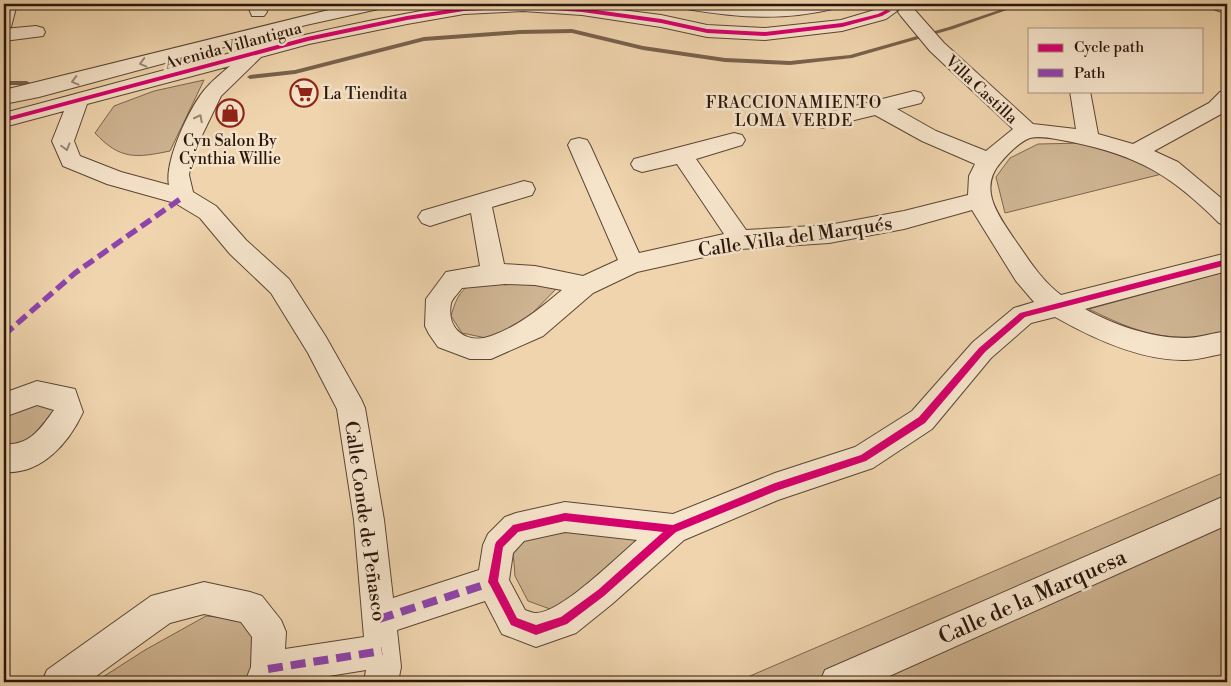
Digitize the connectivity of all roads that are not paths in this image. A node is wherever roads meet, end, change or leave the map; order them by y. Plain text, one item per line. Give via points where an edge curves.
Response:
1 (8, 4) edge
2 (377, 4) edge
3 (687, 4) edge
4 (831, 4) edge
5 (1217, 4) edge
6 (879, 8) edge
7 (1227, 9) edge
8 (915, 13) edge
9 (304, 20) junction
10 (4, 23) edge
11 (36, 32) dead end
12 (4, 35) edge
13 (307, 39) junction
14 (255, 53) junction
15 (1080, 92) edge
16 (4, 97) edge
17 (1227, 97) edge
18 (914, 98) dead end
19 (78, 102) junction
20 (879, 108) junction
21 (4, 120) edge
22 (822, 121) dead end
23 (1028, 131) junction
24 (1088, 139) junction
25 (734, 140) dead end
26 (578, 145) dead end
27 (1136, 152) junction
28 (682, 155) junction
29 (989, 161) junction
30 (642, 164) dead end
31 (524, 189) dead end
32 (183, 197) junction
33 (978, 200) junction
34 (480, 202) junction
35 (430, 217) dead end
36 (1227, 217) edge
37 (740, 240) junction
38 (1227, 262) edge
39 (632, 264) junction
40 (494, 273) junction
41 (584, 286) junction
42 (1034, 286) junction
43 (1060, 307) junction
44 (1023, 315) junction
45 (1227, 342) edge
46 (4, 405) edge
47 (4, 458) edge
48 (1227, 510) edge
49 (673, 529) junction
50 (493, 582) junction
51 (384, 660) edge
52 (265, 676) edge
53 (59, 682) edge
54 (837, 682) edge

1 - 10 street
2 - 9 street, Avenida Villantigua
3 - 4 street via 738,12 790,12
5 - 7 street
6 - 8 street
6 - 13 street, Avenida Villantigua via 880,16 842,25 765,34 707,31 582,10 524,6 474,8
8 - 23 street, Villa Castilla via 937,47
9 - 13 street via 313,27
9 -> 16 street, Avenida Villantigua
11 - 12 street
13 - 14 street, Avenida Villantigua
14 - 19 street, Avenida Villantigua
32 -> 14 street via 178,175 181,156 190,135 212,92
15 - 24 street
17 - 27 street via 1216,108
18 - 20 street
19 - 21 street, Avenida Villantigua
19 -> 32 street, Calle Conde de Peñasco via 63,141 70,161 115,178
20 - 22 street
20 - 29 street via 929,136
23 - 24 street
23 - 29 street via 1005,145
24 - 27 street
25 - 28 street
26 - 39 street
27 - 36 street via 1169,168
28 - 30 street
28 - 37 street
29 - 33 street via 980,176
31 - 34 street
32 - 51 street, Calle Conde de Peñasco via 208,212 238,247 280,286 351,408
33 - 37 street, Calle Villa del Marqués via 904,220 829,234
33 - 42 street
34 - 35 street
34 - 40 street
37 - 39 street, Calle Villa del Marqués
38 - 43 street
39 - 41 street, Calle Villa del Marqués
40 - 41 street, Calle Villa del Marqués via 534,274
40 - 41 street, Calle Villa del Marqués via 455,279 439,299 438,326 447,339 470,348 491,348 534,328
42 - 43 street
42 - 44 street
43 - 44 street
43 - 45 street via 1090,324 1131,340 1183,349
44 - 49 street via 982,350 922,420 863,458 775,487
46 - 47 street via 37,393 65,398 69,412 36,452 23,457
48 - 54 street, Calle de la Marquesa
49 - 50 street via 565,517 516,528 499,546
49 - 50 street via 564,621 536,630 514,622
50 - 51 street
51 - 52 street
52 - 53 street via 269,632 250,608 204,598 163,608

